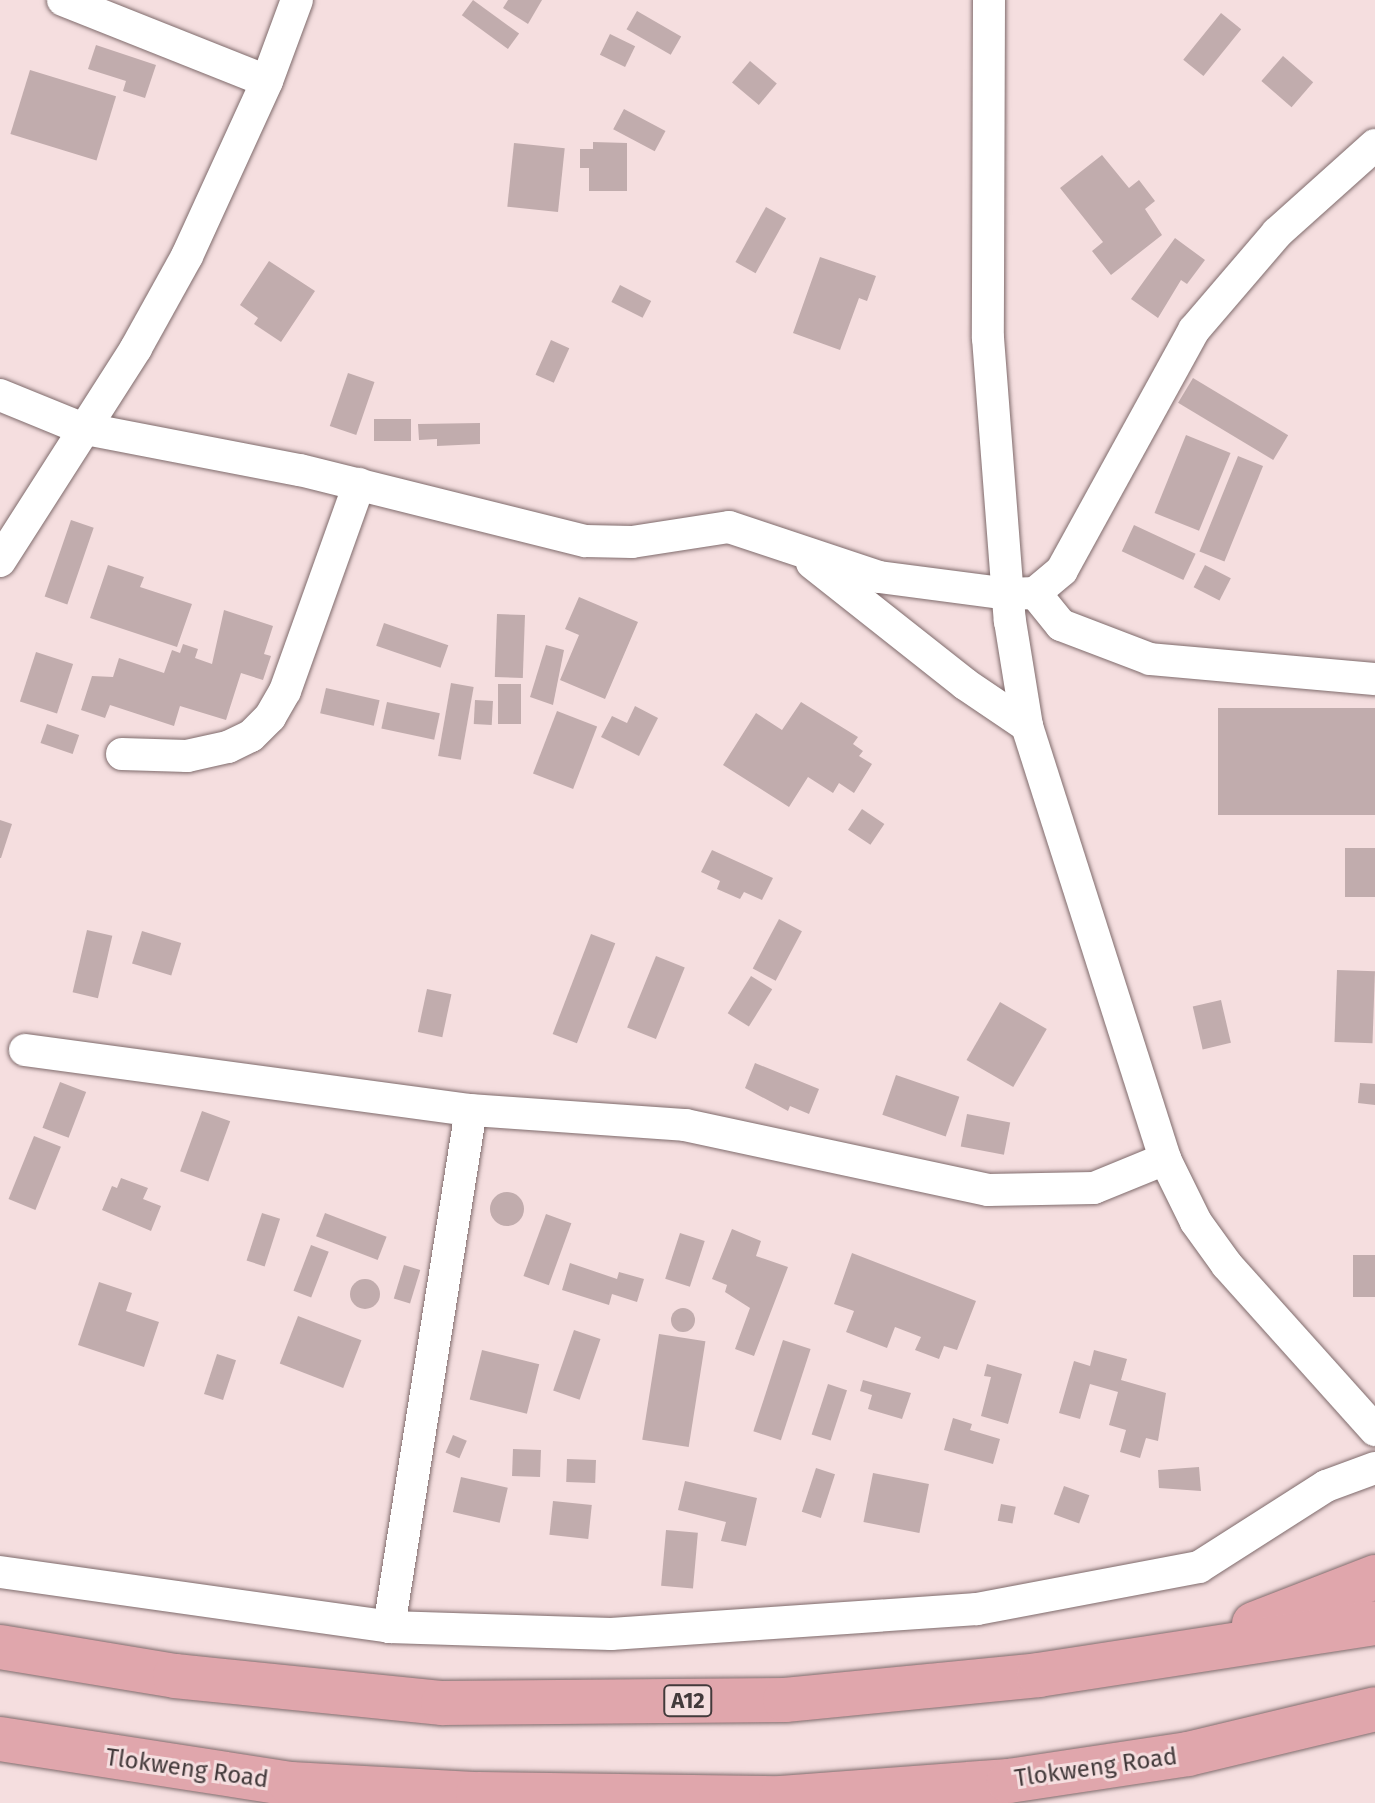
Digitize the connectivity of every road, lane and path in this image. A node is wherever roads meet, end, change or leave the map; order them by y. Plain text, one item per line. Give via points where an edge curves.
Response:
1 (63, 0) edge
2 (297, 0) edge
3 (989, 0) edge
4 (267, 81) junction
5 (1375, 145) edge
6 (0, 395) edge
7 (81, 428) junction
8 (359, 484) junction
9 (797, 551) junction
10 (0, 561) edge
11 (1022, 593) junction
12 (1375, 679) edge
13 (1027, 726) junction
14 (122, 754) dead end
15 (25, 1050) dead end
16 (471, 1110) junction
17 (1165, 1159) junction
18 (1375, 1430) edge
19 (1375, 1468) edge
20 (0, 1572) edge
21 (1375, 1577) edge
22 (1375, 1623) edge
23 (389, 1627) junction
24 (0, 1647) edge
25 (1206, 1649) junction
26 (1375, 1709) edge
27 (0, 1739) edge

1 - 4 street
2 - 4 street
3 - 11 street via 988,338
4 - 7 street via 187,256 136,348
5 - 11 street via 1277,233 1194,330 1062,570
6 - 7 street
7 - 8 street
7 - 10 street
8 - 9 street via 585,541 632,542 729,527
8 - 14 street via 285,691 270,717 251,736 228,747 187,756
9 - 11 street via 879,577
9 - 13 street via 965,684
11 - 12 street via 1061,625 1150,659
11 - 13 street
13 - 17 street
15 - 16 street
16 - 17 street via 685,1125 988,1190 1094,1188
16 - 23 street
17 - 18 street via 1196,1222 1227,1265
19 - 23 street via 1326,1486 1199,1567 977,1609 611,1634
20 - 23 street
21 - 25 main road
22 - 25 main road, A12
24 - 25 main road, A12 via 175,1676 443,1703 785,1700 1039,1675
26 - 27 main road, Tlokweng Road via 1188,1754 1009,1781 781,1798 478,1794 291,1784

